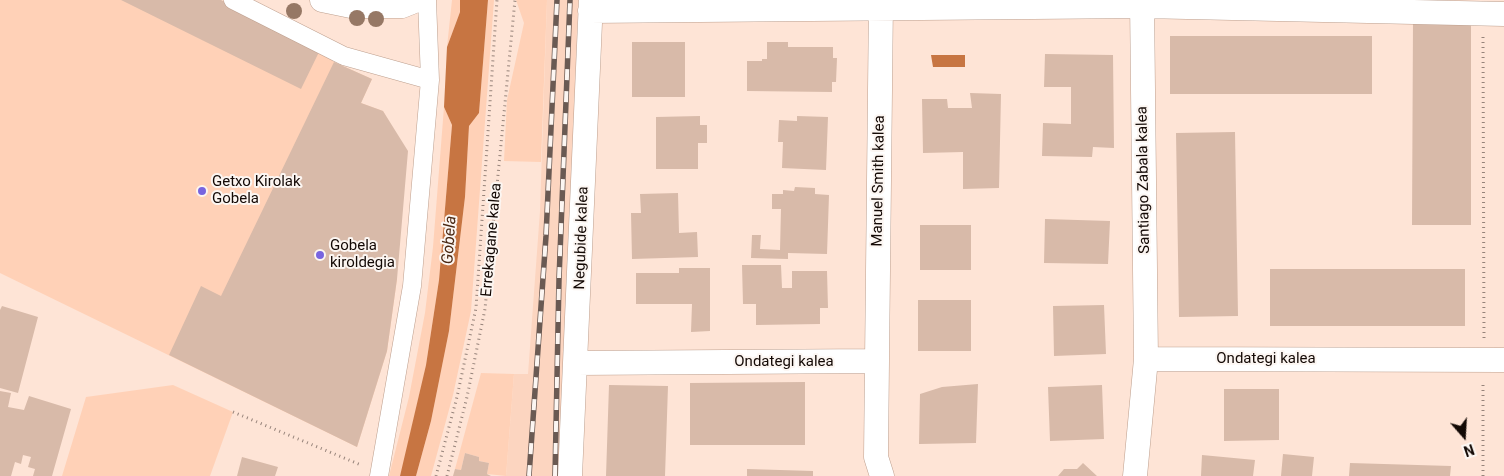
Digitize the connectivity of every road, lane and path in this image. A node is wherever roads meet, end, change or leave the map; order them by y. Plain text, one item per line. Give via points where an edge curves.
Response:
1 (233, 0) edge
2 (322, 0) edge
3 (417, 0) edge
4 (427, 0) edge
5 (498, 0) edge
6 (515, 0) edge
7 (1142, 3) edge
8 (590, 5) edge
9 (881, 5) edge
10 (1494, 14) edge
11 (430, 80) junction
12 (1146, 359) junction
13 (1494, 360) edge
14 (877, 361) junction
15 (576, 364) junction
16 (233, 412) dead end
17 (380, 475) edge
18 (436, 476) edge
19 (447, 476) edge
20 (570, 476) edge
21 (882, 476) edge
22 (1135, 476) edge
23 (1483, 476) edge

1 - 11 street via 344,56
2 - 3 street via 351,6 402,6
4 - 11 street
5 - 18 path via 476,308
6 - 19 path, Errekagane kalea via 485,309
7 - 9 street
7 - 10 street
7 - 12 street, Santiago Zabala kalea
8 - 9 street
8 - 15 street, Negubide kalea
9 - 14 street, Manuel Smith kalea
10 - 13 path
11 - 17 street via 412,286
12 - 13 street, Ondategi kalea
12 - 22 street
13 - 23 path
14 - 15 street, Ondategi kalea
14 - 21 street via 876,457
15 - 20 street, Negubide kalea
16 - 17 path

